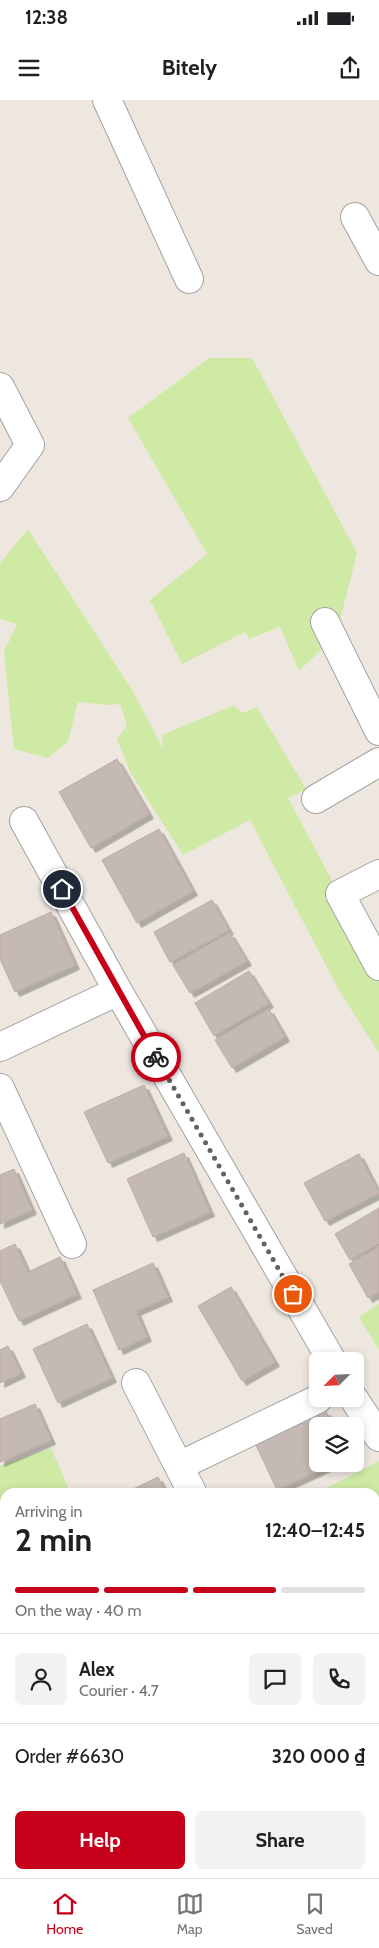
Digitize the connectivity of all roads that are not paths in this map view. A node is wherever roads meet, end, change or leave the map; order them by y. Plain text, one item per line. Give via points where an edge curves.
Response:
1 (107, 100) edge
2 (355, 218) dead end
3 (379, 261) edge
4 (189, 278) dead end
5 (0, 387) edge
6 (0, 487) edge
7 (325, 622) dead end
8 (379, 732) edge
9 (379, 762) edge
10 (316, 799) dead end
11 (24, 821) dead end
12 (379, 874) edge
13 (379, 966) edge
14 (118, 991) junction
15 (0, 1047) edge
16 (0, 1088) edge
17 (72, 1244) dead end
18 (327, 1352) edge
19 (136, 1383) dead end
20 (309, 1403) edge
21 (360, 1408) edge
22 (379, 1437) edge
23 (179, 1466) junction
24 (190, 1488) edge

1 - 4 street
2 - 3 street
5 - 6 street via 30,445
7 - 8 street
9 - 10 street
11 - 14 street
12 - 13 street via 340,894
14 - 15 street
14 - 18 street
16 - 17 street
19 - 23 street
20 - 23 street
21 - 22 street
23 - 24 street

